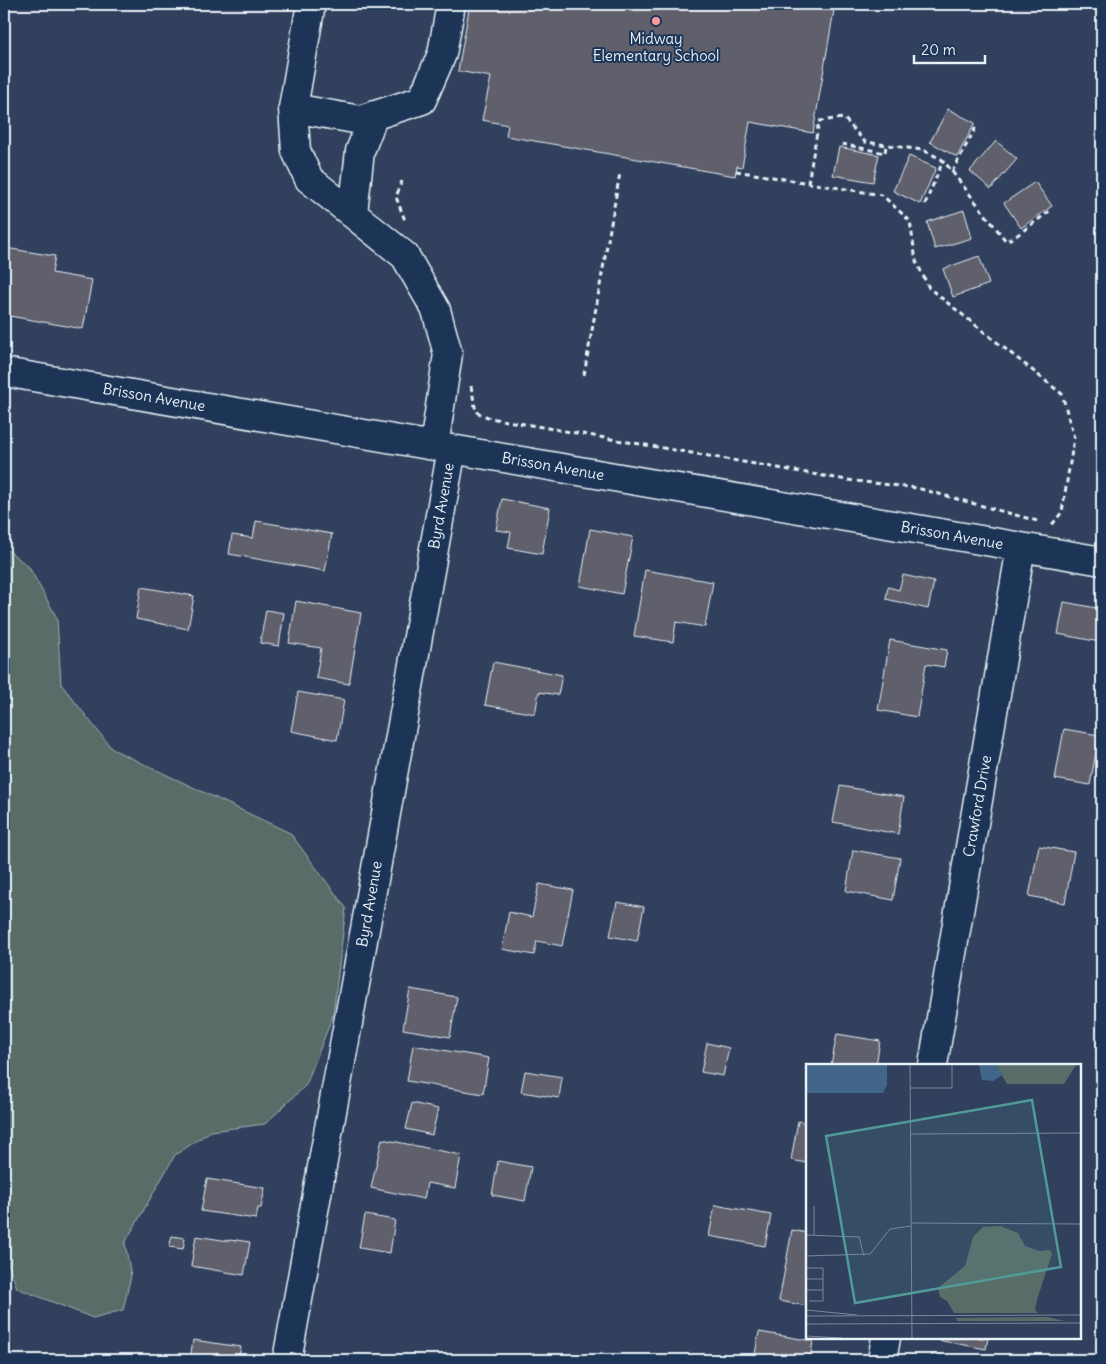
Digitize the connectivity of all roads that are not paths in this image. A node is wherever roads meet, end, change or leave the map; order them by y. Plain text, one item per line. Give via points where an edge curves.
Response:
1 (311, 4) edge
2 (451, 4) edge
3 (293, 108) junction
4 (374, 115) junction
5 (353, 213) junction
6 (4, 372) edge
7 (443, 447) junction
8 (1033, 549) junction
9 (1102, 561) edge
10 (933, 1064) edge
11 (886, 1339) edge
12 (287, 1360) edge
13 (882, 1360) edge

1 - 3 street, Byrd Avenue
2 - 4 street via 442,54 422,100
3 - 4 street via 360,120
3 - 5 street, Byrd Avenue via 296,151 309,179
4 - 5 street via 360,151
5 - 7 street, Byrd Avenue via 405,256 436,310 448,354
6 - 7 street, Brisson Avenue
7 - 8 street, Brisson Avenue
7 - 12 street, Byrd Avenue
8 - 9 street, Brisson Avenue
8 - 10 street, Crawford Drive
11 - 13 street

